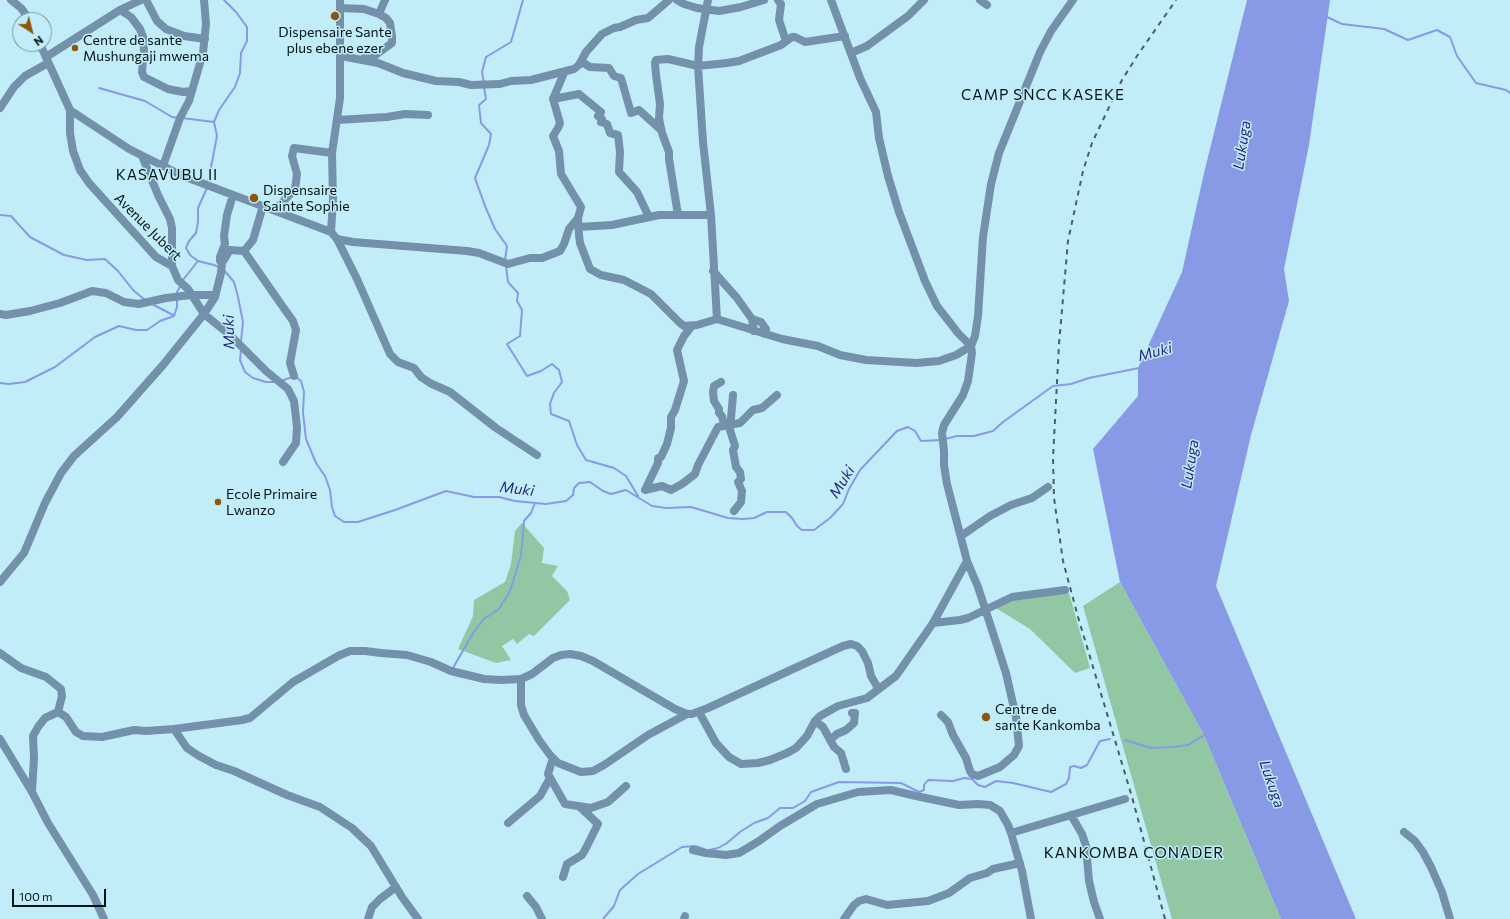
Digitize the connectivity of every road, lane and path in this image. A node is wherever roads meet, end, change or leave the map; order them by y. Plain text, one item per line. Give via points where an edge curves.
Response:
1 (11, 0) edge
2 (141, 0) edge
3 (146, 0) edge
4 (204, 0) edge
5 (385, 0) edge
6 (669, 0) edge
7 (677, 0) edge
8 (708, 0) edge
9 (764, 0) edge
10 (778, 0) edge
11 (831, 0) edge
12 (924, 0) edge
13 (980, 0) edge
14 (1073, 0) edge
15 (340, 4) edge
16 (988, 4) dead end
17 (120, 10) junction
18 (705, 10) junction
19 (24, 12) edge
20 (379, 14) junction
21 (845, 36) junction
22 (206, 38) junction
23 (786, 41) junction
24 (388, 47) junction
25 (44, 52) edge
26 (851, 53) junction
27 (340, 56) junction
28 (358, 58) junction
29 (47, 60) junction
30 (582, 62) junction
31 (384, 65) junction
32 (698, 66) junction
33 (564, 73) junction
34 (191, 91) junction
35 (553, 99) junction
36 (0, 108) edge
37 (70, 110) junction
38 (428, 115) dead end
39 (337, 120) junction
40 (661, 130) junction
41 (332, 153) junction
42 (142, 156) junction
43 (163, 166) junction
44 (233, 195) junction
45 (263, 206) junction
46 (275, 210) junction
47 (678, 215) junction
48 (711, 215) junction
49 (649, 217) junction
50 (578, 222) junction
51 (331, 232) junction
52 (337, 239) junction
53 (227, 247) junction
54 (244, 251) junction
55 (172, 266) junction
56 (713, 271) junction
57 (189, 292) junction
58 (214, 297) junction
59 (0, 314) edge
60 (204, 314) junction
61 (716, 319) junction
62 (752, 319) junction
63 (692, 326) junction
64 (754, 331) junction
65 (765, 334) junction
66 (970, 346) junction
67 (294, 376) dead end
68 (721, 382) dead end
69 (733, 395) dead end
70 (777, 395) dead end
71 (727, 425) junction
72 (537, 455) dead end
73 (282, 462) dead end
74 (1048, 487) dead end
75 (734, 511) dead end
76 (961, 536) junction
77 (967, 561) junction
78 (0, 582) edge
79 (1065, 590) dead end
80 (984, 609) junction
81 (933, 623) junction
82 (0, 653) edge
83 (521, 679) junction
84 (878, 688) junction
85 (58, 712) junction
86 (699, 712) junction
87 (852, 712) dead end
88 (686, 714) junction
89 (941, 715) dead end
90 (814, 722) junction
91 (174, 729) junction
92 (0, 738) edge
93 (830, 740) junction
94 (553, 758) junction
95 (846, 769) dead end
96 (550, 778) junction
97 (626, 786) dead end
98 (32, 792) junction
99 (1126, 799) dead end
100 (579, 806) junction
101 (1071, 815) junction
102 (508, 823) dead end
103 (1404, 832) dead end
104 (1011, 833) junction
105 (694, 850) dead end
106 (1020, 863) junction
107 (563, 877) dead end
108 (396, 887) junction
109 (527, 896) dead end
110 (104, 919) edge
111 (368, 919) edge
112 (418, 919) edge
113 (542, 919) edge
114 (844, 919) edge
115 (1031, 919) edge
116 (1100, 919) edge
117 (1450, 919) edge

1 - 19 street
2 - 17 street
3 - 22 street via 157,21 166,29 184,36
4 - 22 street
5 - 20 street
6 - 30 street via 648,18 636,20 602,34 586,52
7 - 18 street
8 - 18 street
9 - 18 street via 719,11
10 - 23 street via 781,4 779,20
11 - 21 street
12 - 26 street via 908,16 867,46
13 - 16 street
14 - 66 street via 1040,52 999,153 987,207 978,316 975,336
15 - 20 street
15 - 27 street
17 - 29 street
17 - 34 street via 131,17 143,37 144,77 168,89
18 - 32 street
20 - 24 street via 390,23 392,43
21 - 23 street via 805,42 795,37
21 - 26 street
22 - 34 street
23 - 32 street via 739,61
24 - 28 street via 374,56
24 - 31 street
25 - 29 street, Avenue Jubert
26 - 66 street via 876,112 888,176 925,281 937,306
27 - 28 street
27 - 39 street
28 - 31 street
29 - 36 street via 14,87
29 - 37 street, Avenue Jubert
30 - 33 street via 574,70
30 - 40 street via 590,67 609,68 614,76 621,78 631,113 639,110
31 - 33 street via 403,73 436,81 471,85 500,84
32 - 40 street via 668,59 656,60
32 - 48 street
33 - 35 street
34 - 43 street
35 - 49 street via 579,94 601,112 598,116 602,119 601,122 606,124 610,133 618,135 619,172 637,192
35 - 50 street via 560,123 553,136 559,151 561,174 581,207
37 - 42 street
37 - 55 street, Avenue Jubert via 73,151 80,170 101,198 156,257
38 - 39 street via 405,114
39 - 41 street
40 - 47 street via 668,152
41 - 46 street via 294,148 292,156 297,174 295,189
41 - 51 street
42 - 43 street
42 - 55 street via 170,219
43 - 44 street
44 - 45 street
44 - 53 street via 224,236
45 - 46 street
45 - 54 street via 253,240
46 - 51 street
47 - 48 street
47 - 49 street
48 - 56 street
49 - 50 street via 612,225
50 - 52 street via 569,229 560,251 542,258 530,258 508,264 467,251
50 - 63 street via 580,243 590,270 624,280 651,294 680,323
51 - 52 street
52 - 72 street via 390,354 398,362 414,368 430,383 450,392 506,436
53 - 54 street
53 - 58 street
54 - 67 street via 293,321 296,330 290,363
55 - 57 street, Avenue Jubert via 178,280
56 - 61 street
56 - 62 street
57 - 58 street
57 - 59 street via 139,304 124,302 106,293 92,291 30,311
57 - 60 street, Avenue Jubert
58 - 60 street
60 - 73 street, Avenue Jubert via 288,389 294,401 296,443
60 - 78 street via 118,417 79,452 61,473 24,553
61 - 63 street
61 - 64 street
62 - 64 street
62 - 65 street via 761,322 766,329
63 - 71 street via 677,350 684,380 671,417 667,444 662,457 658,458 645,490 662,486 671,490 695,474 718,427
64 - 65 street
65 - 66 street via 818,346 840,355 891,362 939,361 956,355
66 - 76 street via 972,353 968,381 942,433 947,484
68 - 71 street via 714,386 714,402
69 - 71 street
70 - 71 street via 762,408 753,410 740,423
71 - 75 street via 735,446 733,450 736,468 740,472 741,479 738,482 742,491 742,502
74 - 76 street via 1032,498 996,513
76 - 77 street
77 - 80 street
77 - 81 street
79 - 80 street via 1012,597
80 - 81 street via 968,618
80 - 89 street via 1006,673 1016,717 1019,746 1014,755 1000,767 978,776 972,774 963,750 948,722
81 - 84 street via 896,676
82 - 85 street via 21,668 46,678 61,690
83 - 88 street via 553,658 570,654 581,656
83 - 91 street via 484,679 451,671 407,655 350,651 293,682 250,718
83 - 94 street via 521,705 524,715
84 - 86 street via 862,651 858,646 851,644
84 - 90 street via 867,698 838,706
85 - 91 street via 83,736 102,737 134,730
85 - 98 street via 45,718 33,736
86 - 88 street
86 - 90 street via 716,743 729,757 741,764 770,760 796,748 807,736
87 - 93 street via 855,713 854,722
88 - 94 street via 592,771 581,772
90 - 93 street via 823,727
91 - 108 street via 187,748 199,756 320,807 352,828 371,846
92 - 98 street
93 - 95 street via 841,753
94 - 96 street via 548,774
96 - 100 street via 565,804
96 - 102 street via 540,796
97 - 100 street via 608,802 591,808
98 - 110 street via 48,824 93,895
99 - 101 street
100 - 107 street via 598,824 582,855 567,864
101 - 104 street
101 - 116 street via 1086,846 1089,880
103 - 117 street via 1415,841 1432,867
104 - 105 street via 1000,811 990,805 959,804 891,790 879,790 858,792 817,804 739,853 706,854
104 - 106 street
106 - 114 street via 993,869 970,878 949,893 928,902 887,905 866,899 859,901
106 - 115 street
108 - 111 street via 372,907
108 - 112 street
109 - 113 street

